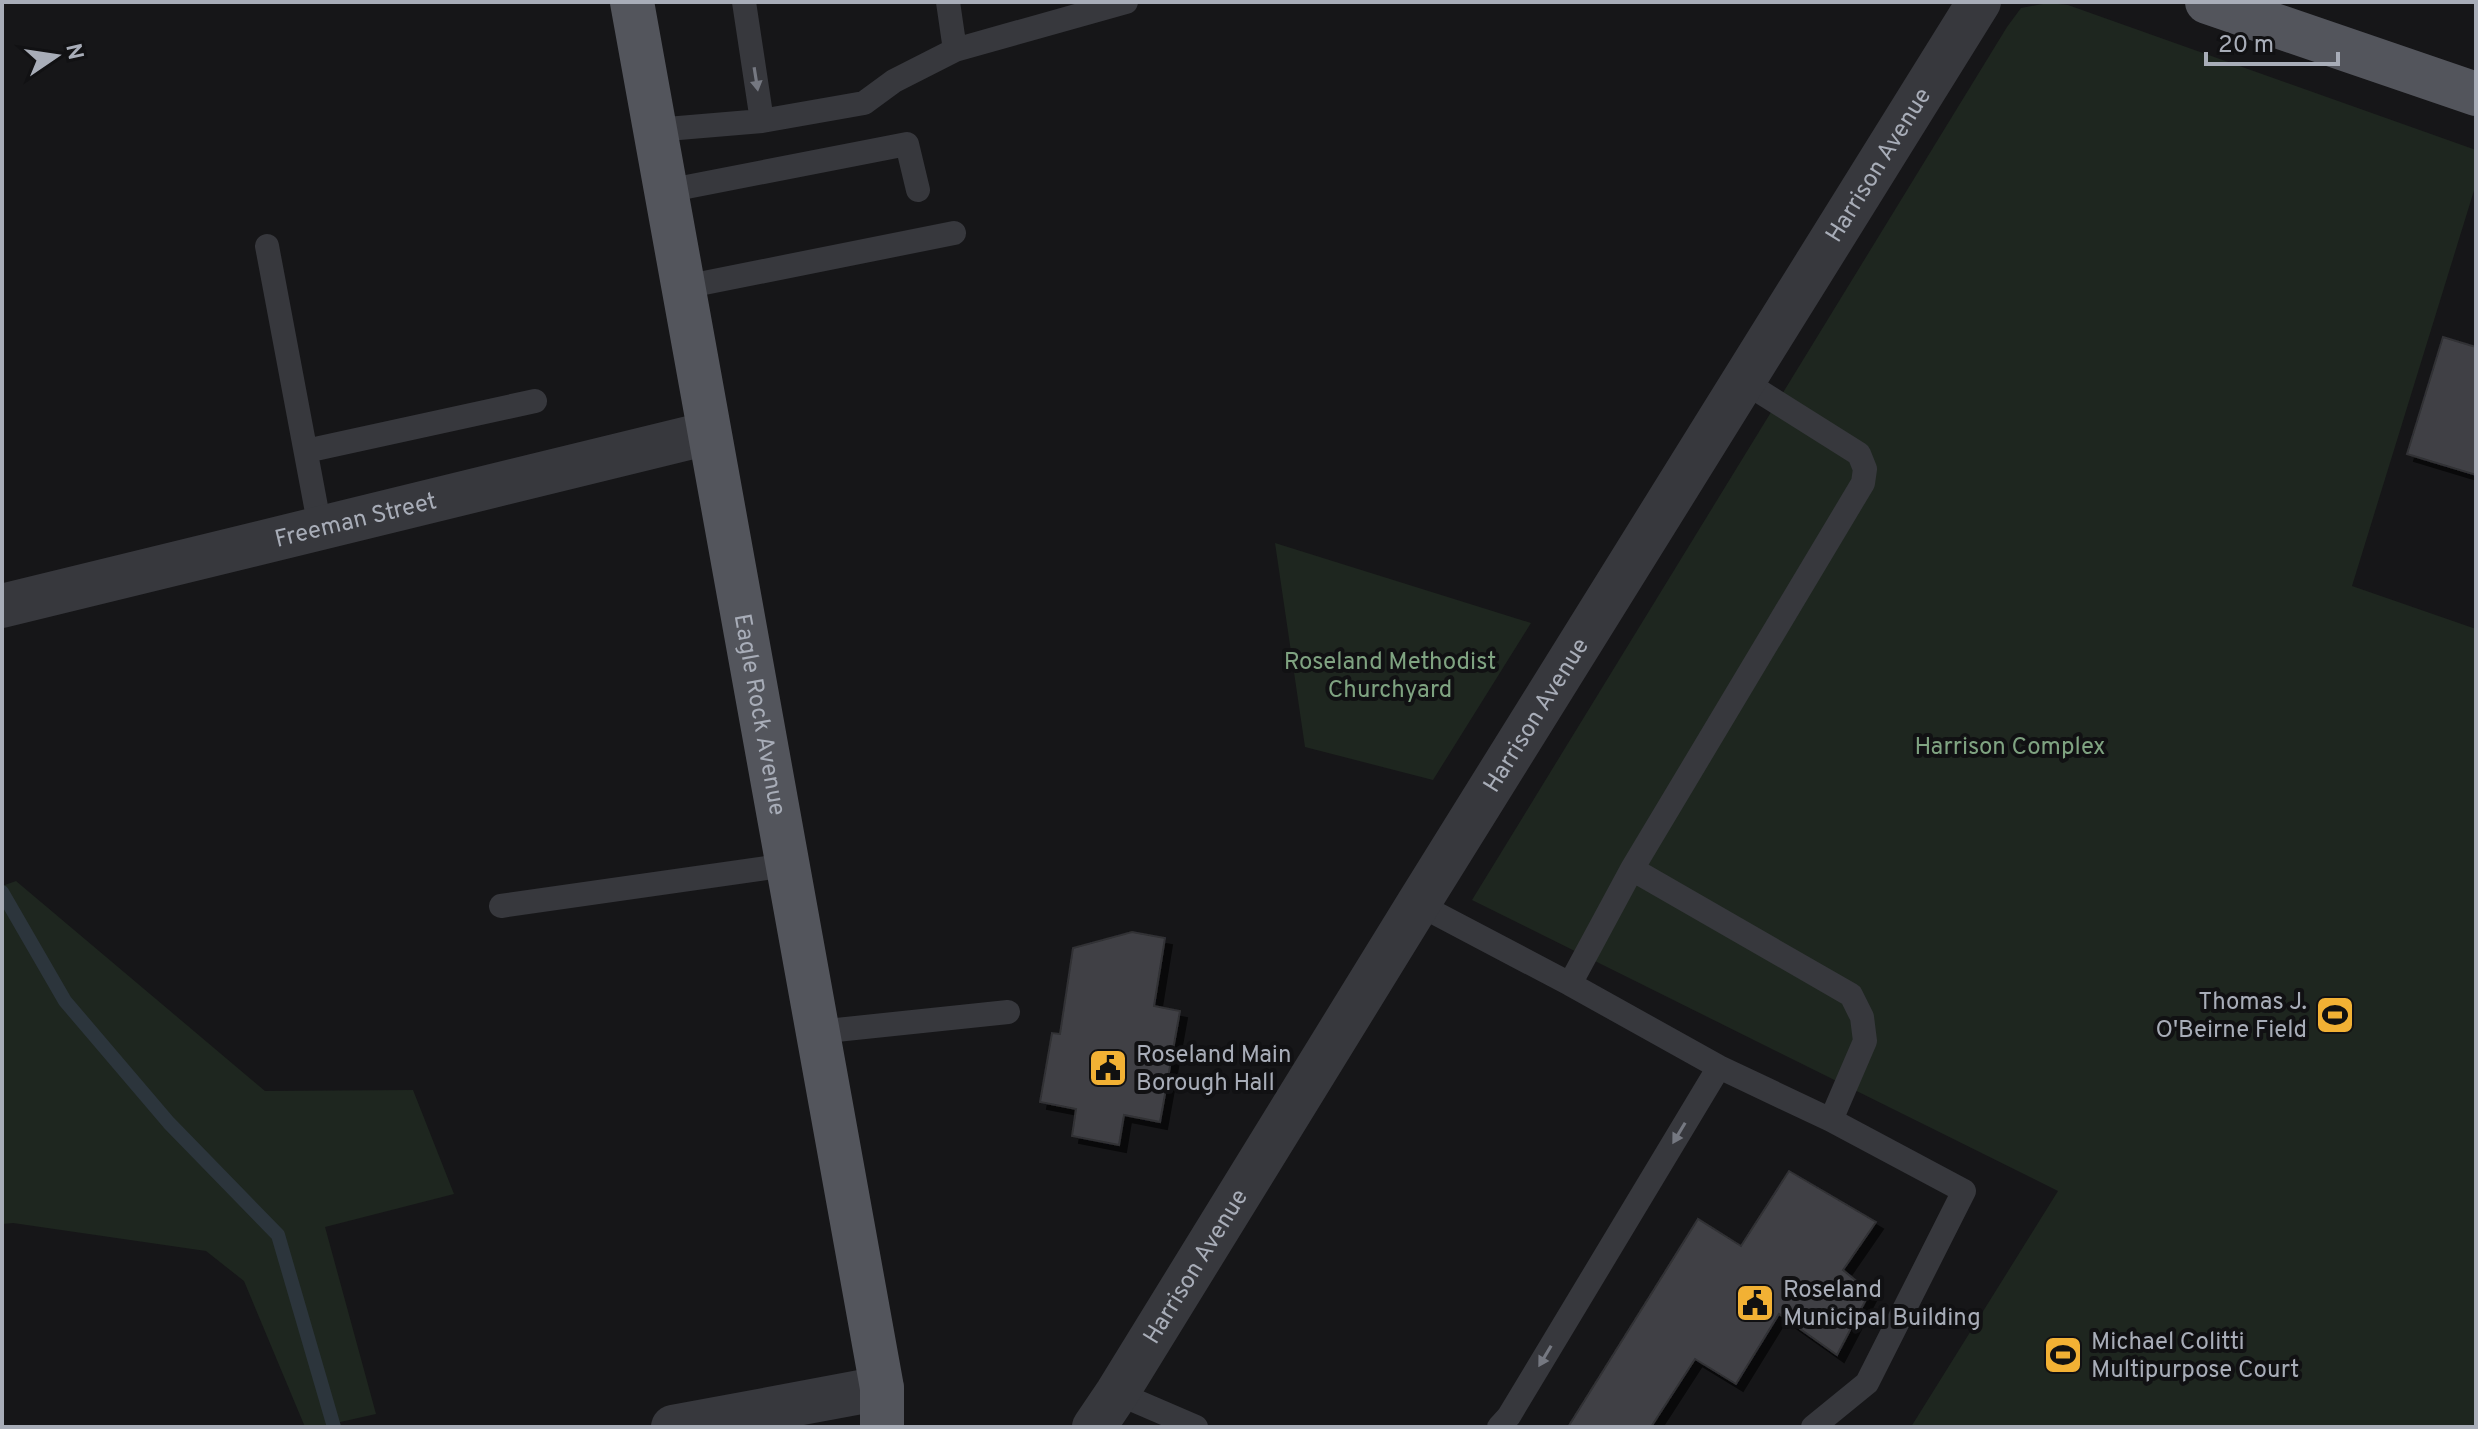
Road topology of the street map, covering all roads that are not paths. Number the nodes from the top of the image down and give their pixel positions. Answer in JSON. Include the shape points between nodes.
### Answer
{"nodes":[{"id":1,"x":632,"y":2,"type":"edge"},
{"id":2,"x":744,"y":2,"type":"edge"},
{"id":3,"x":948,"y":2,"type":"edge"},
{"id":4,"x":1126,"y":2,"type":"edge"},
{"id":5,"x":1979,"y":2,"type":"edge"},
{"id":6,"x":2207,"y":2,"type":"edge"},
{"id":7,"x":955,"y":50,"type":"junction"},
{"id":8,"x":2476,"y":94,"type":"edge"},
{"id":9,"x":762,"y":121,"type":"junction"},
{"id":10,"x":655,"y":130,"type":"junction"},
{"id":11,"x":918,"y":190,"type":"dead end"},
{"id":12,"x":666,"y":191,"type":"junction"},
{"id":13,"x":954,"y":233,"type":"dead end"},
{"id":14,"x":267,"y":246,"type":"dead end"},
{"id":15,"x":684,"y":287,"type":"junction"},
{"id":16,"x":1743,"y":381,"type":"junction"},
{"id":17,"x":535,"y":401,"type":"dead end"},
{"id":18,"x":709,"y":433,"type":"junction"},
{"id":19,"x":306,"y":451,"type":"junction"},
{"id":20,"x":320,"y":528,"type":"junction"},
{"id":21,"x":2,"y":606,"type":"edge"},
{"id":22,"x":787,"y":865,"type":"junction"},
{"id":23,"x":1632,"y":869,"type":"junction"},
{"id":24,"x":1418,"y":904,"type":"junction"},
{"id":25,"x":501,"y":906,"type":"dead end"},
{"id":26,"x":1570,"y":984,"type":"junction"},
{"id":27,"x":1008,"y":1012,"type":"dead end"},
{"id":28,"x":817,"y":1032,"type":"junction"},
{"id":29,"x":1719,"y":1067,"type":"junction"},
{"id":30,"x":1831,"y":1120,"type":"junction"},
{"id":31,"x":882,"y":1407,"type":"edge"},
{"id":32,"x":1106,"y":1410,"type":"edge"},
{"id":33,"x":673,"y":1427,"type":"edge"},
{"id":34,"x":1196,"y":1427,"type":"edge"},
{"id":35,"x":1499,"y":1427,"type":"edge"},
{"id":36,"x":1813,"y":1427,"type":"edge"}],
"edges":[{"from":1,"to":10,"type":"main road","name":"Eagle Rock Avenue"},
{"from":2,"to":9,"type":"lane","one_way":true},
{"from":3,"to":7,"type":"lane"},
{"from":4,"to":7,"type":"lane"},
{"from":5,"to":16,"type":"street","name":"Harrison Avenue"},
{"from":6,"to":8,"type":"main road"},
{"from":7,"to":9,"type":"lane","via":[[864,103]]},
{"from":9,"to":10,"type":"lane"},
{"from":10,"to":12,"type":"main road","name":"Eagle Rock Avenue"},
{"from":11,"to":12,"type":"lane","via":[[907,144]]},
{"from":12,"to":15,"type":"main road","name":"Eagle Rock Avenue"},
{"from":13,"to":15,"type":"lane"},
{"from":14,"to":19,"type":"lane"},
{"from":15,"to":18,"type":"main road","name":"Eagle Rock Avenue"},
{"from":16,"to":23,"type":"lane","via":[[1859,454],[1863,483]]},
{"from":16,"to":24,"type":"street","name":"Harrison Avenue"},
{"from":17,"to":19,"type":"lane"},
{"from":18,"to":20,"type":"street","name":"Freeman Street"},
{"from":18,"to":22,"type":"main road","name":"Eagle Rock Avenue"},
{"from":19,"to":20,"type":"lane"},
{"from":20,"to":21,"type":"street","name":"Freeman Street"},
{"from":22,"to":25,"type":"lane"},
{"from":22,"to":28,"type":"main road","name":"Eagle Rock Avenue"},
{"from":23,"to":26,"type":"lane"},
{"from":23,"to":30,"type":"lane","via":[[1851,995],[1862,1017],[1865,1041]]},
{"from":24,"to":26,"type":"lane"},
{"from":24,"to":32,"type":"street","name":"Harrison Avenue"},
{"from":26,"to":29,"type":"lane"},
{"from":27,"to":28,"type":"lane"},
{"from":28,"to":31,"type":"main road","name":"Eagle Rock Avenue"},
{"from":29,"to":30,"type":"lane"},
{"from":29,"to":35,"type":"lane","one_way":true},
{"from":30,"to":36,"type":"lane","via":[[1964,1191],[1867,1383]]},
{"from":31,"to":33,"type":"street"},
{"from":32,"to":34,"type":"lane"}]}
